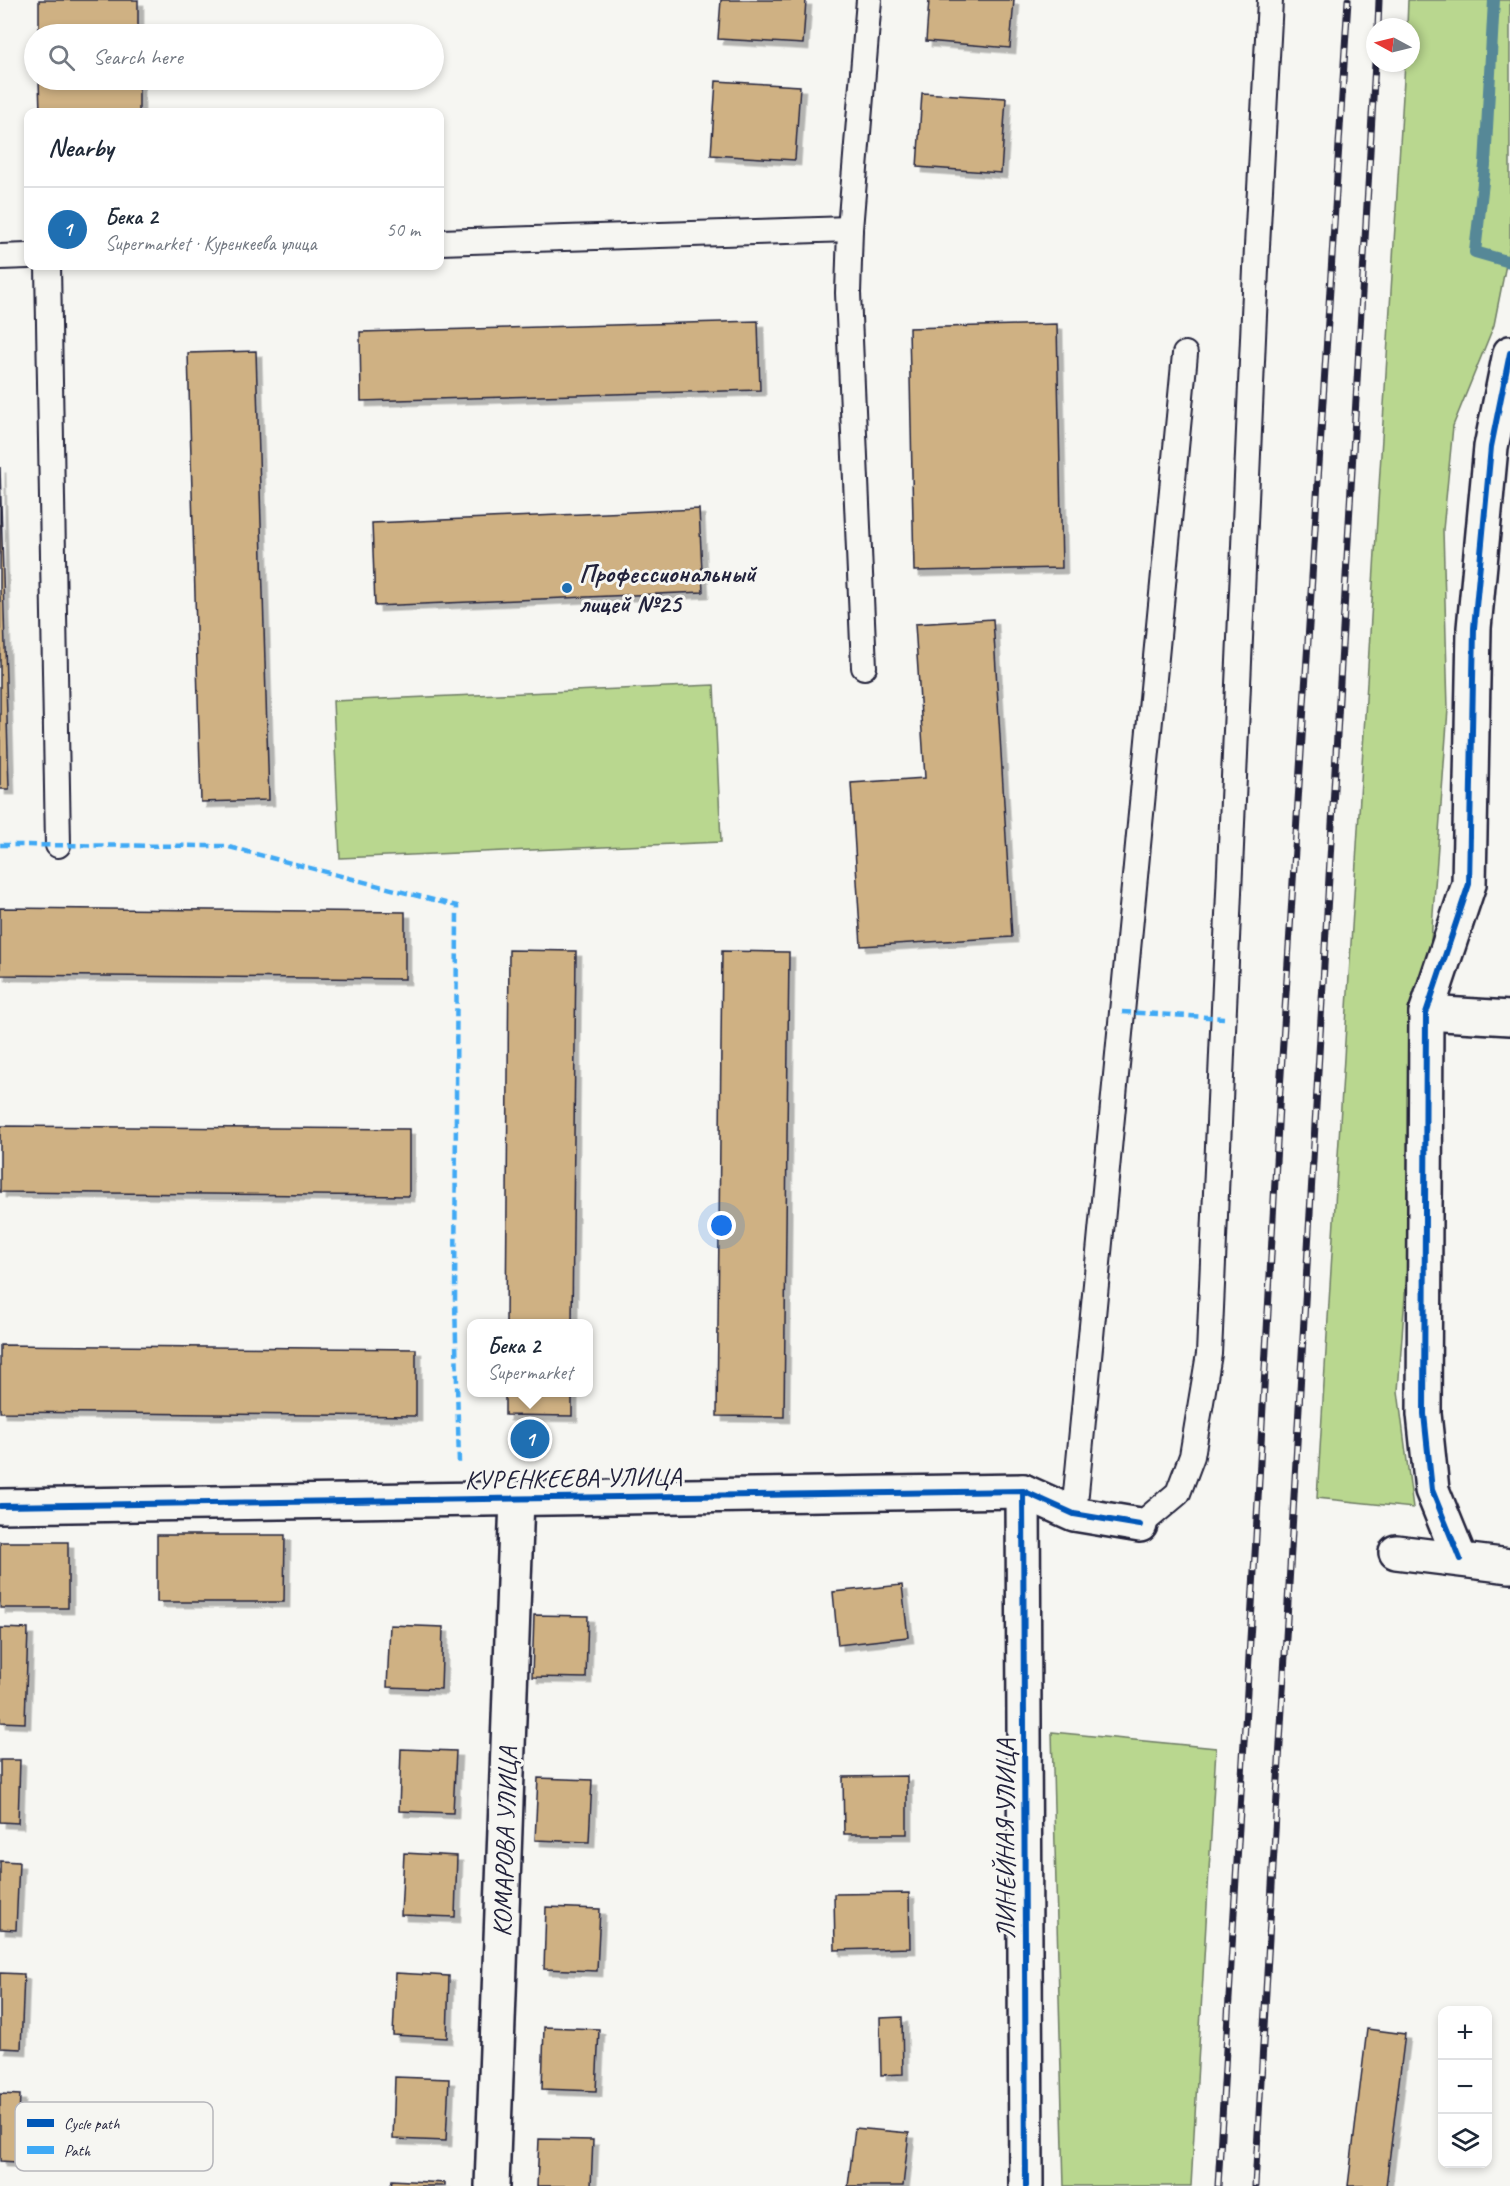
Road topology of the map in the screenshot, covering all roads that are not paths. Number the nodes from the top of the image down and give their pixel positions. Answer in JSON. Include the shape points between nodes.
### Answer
{"nodes":[{"id":1,"x":869,"y":0,"type":"edge"},
{"id":2,"x":1270,"y":0,"type":"edge"},
{"id":3,"x":850,"y":229,"type":"junction"},
{"id":4,"x":444,"y":242,"type":"edge"},
{"id":5,"x":24,"y":256,"type":"edge"},
{"id":6,"x":0,"y":257,"type":"edge"},
{"id":7,"x":48,"y":270,"type":"edge"},
{"id":8,"x":1510,"y":353,"type":"edge"},
{"id":9,"x":1185,"y":354,"type":"dead end"},
{"id":10,"x":864,"y":667,"type":"dead end"},
{"id":11,"x":58,"y":845,"type":"dead end"},
{"id":12,"x":1426,"y":1013,"type":"junction"},
{"id":13,"x":1510,"y":1017,"type":"edge"},
{"id":14,"x":1023,"y":1491,"type":"junction"},
{"id":15,"x":517,"y":1499,"type":"junction"},
{"id":16,"x":0,"y":1506,"type":"edge"},
{"id":17,"x":1074,"y":1514,"type":"junction"},
{"id":18,"x":1140,"y":1525,"type":"joint"},
{"id":19,"x":1396,"y":1552,"type":"dead end"},
{"id":20,"x":1460,"y":1558,"type":"junction"},
{"id":21,"x":1510,"y":1566,"type":"edge"},
{"id":22,"x":492,"y":2186,"type":"edge"},
{"id":23,"x":1026,"y":2186,"type":"edge"}],
"edges":[{"from":1,"to":3,"type":"lane"},
{"from":2,"to":18,"type":"lane","via":[[1209,1354],[1192,1456],[1178,1493]]},
{"from":3,"to":4,"type":"lane"},
{"from":3,"to":10,"type":"lane","via":[[848,293]]},
{"from":5,"to":6,"type":"lane"},
{"from":7,"to":11,"type":"lane"},
{"from":8,"to":12,"type":"street","via":[[1491,447],[1474,628],[1469,884]]},
{"from":9,"to":17,"type":"lane"},
{"from":12,"to":13,"type":"street"},
{"from":12,"to":20,"type":"street","via":[[1424,1414],[1432,1490]]},
{"from":14,"to":15,"type":"street","name":"КУРЕНКЕЕВА УЛИЦА"},
{"from":14,"to":17,"type":"street","name":"КУРЕНКЕЕВА УЛИЦА"},
{"from":14,"to":23,"type":"street","name":"ЛИНЕЙНАЯ УЛИЦА"},
{"from":15,"to":16,"type":"street","name":"КУРЕНКЕЕВА УЛИЦА"},
{"from":15,"to":22,"type":"street","name":"КОМАРОВА УЛИЦА"},
{"from":17,"to":18,"type":"street","name":"КУРЕНКЕЕВА УЛИЦА"},
{"from":19,"to":20,"type":"street"},
{"from":20,"to":21,"type":"street"}]}
